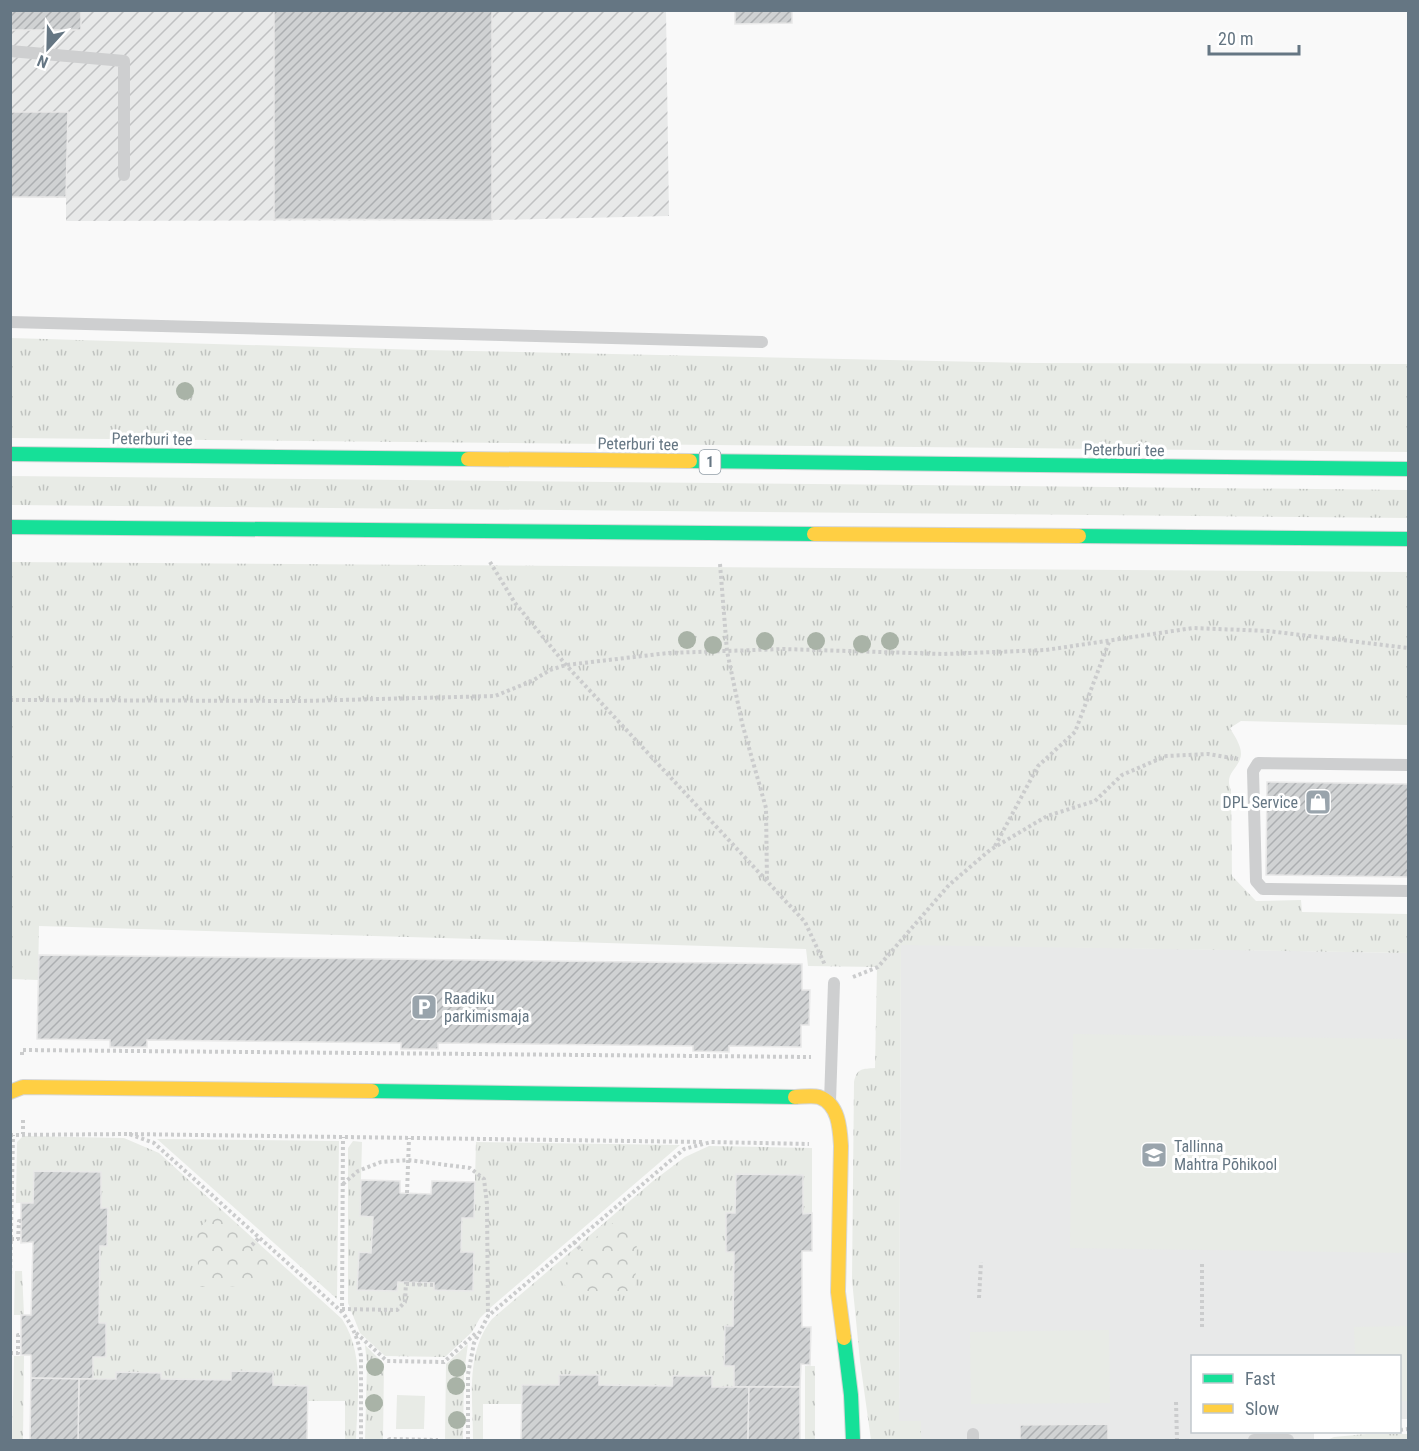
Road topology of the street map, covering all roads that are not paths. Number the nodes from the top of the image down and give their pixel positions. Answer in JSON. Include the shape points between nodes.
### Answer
{"nodes":[{"id":1,"x":10,"y":51,"type":"edge"},
{"id":2,"x":124,"y":174,"type":"dead end"},
{"id":3,"x":10,"y":322,"type":"edge"},
{"id":4,"x":762,"y":342,"type":"dead end"},
{"id":5,"x":10,"y":454,"type":"edge"},
{"id":6,"x":1408,"y":469,"type":"edge"},
{"id":7,"x":10,"y":527,"type":"edge"},
{"id":8,"x":1408,"y":539,"type":"edge"},
{"id":9,"x":1408,"y":765,"type":"edge"},
{"id":10,"x":1408,"y":891,"type":"edge"},
{"id":11,"x":834,"y":984,"type":"road end"},
{"id":12,"x":10,"y":1092,"type":"edge"},
{"id":13,"x":830,"y":1103,"type":"junction"},
{"id":14,"x":854,"y":1440,"type":"edge"},
{"id":15,"x":1254,"y":1440,"type":"edge"},
{"id":16,"x":1288,"y":1440,"type":"edge"}],
"edges":[{"from":1,"to":2,"type":"lane","via":[[124,61]]},
{"from":3,"to":4,"type":"lane"},
{"from":5,"to":6,"type":"main road","name":"Peterburi tee","number":"1"},
{"from":7,"to":8,"type":"main road"},
{"from":9,"to":10,"type":"lane","via":[[1258,763],[1253,771],[1256,881],[1263,889]]},
{"from":11,"to":13,"type":"lane"},
{"from":12,"to":13,"type":"main road","via":[[23,1087],[813,1097]]},
{"from":13,"to":14,"type":"main road","via":[[839,1122],[841,1146],[838,1292]]},
{"from":15,"to":16,"type":"lane"}]}
